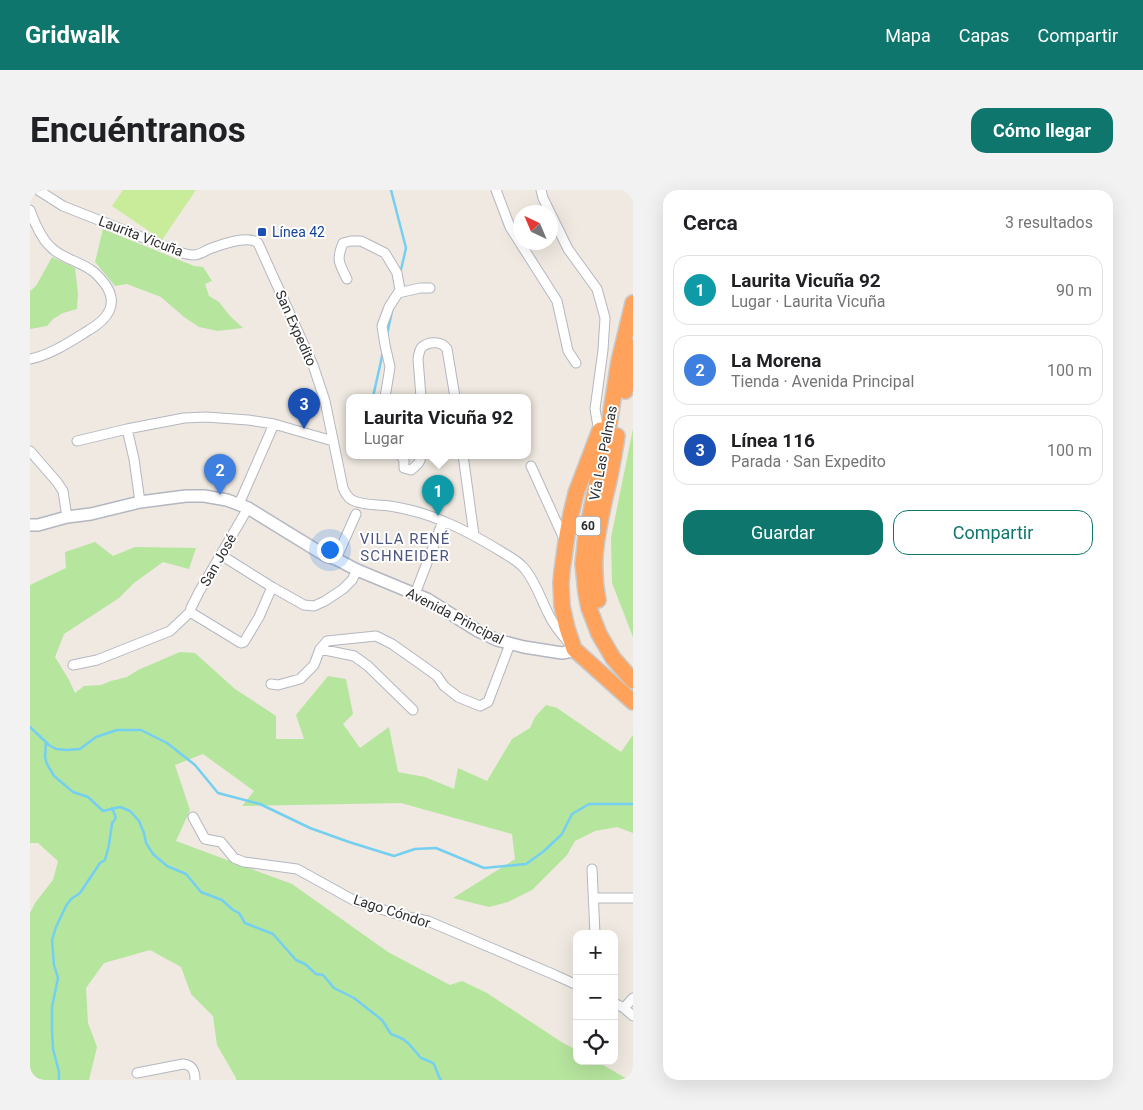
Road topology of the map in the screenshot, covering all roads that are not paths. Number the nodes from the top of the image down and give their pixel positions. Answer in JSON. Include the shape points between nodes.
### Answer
{"nodes":[{"id":1,"x":38,"y":190,"type":"edge"},
{"id":2,"x":496,"y":190,"type":"edge"},
{"id":3,"x":541,"y":190,"type":"edge"},
{"id":4,"x":30,"y":210,"type":"edge"},
{"id":5,"x":249,"y":239,"type":"joint"},
{"id":6,"x":347,"y":279,"type":"dead end"},
{"id":7,"x":430,"y":288,"type":"dead end"},
{"id":8,"x":398,"y":293,"type":"junction"},
{"id":9,"x":633,"y":302,"type":"edge"},
{"id":10,"x":633,"y":347,"type":"edge"},
{"id":11,"x":30,"y":359,"type":"edge"},
{"id":12,"x":619,"y":361,"type":"junction"},
{"id":13,"x":576,"y":363,"type":"dead end"},
{"id":14,"x":454,"y":393,"type":"edge"},
{"id":15,"x":386,"y":394,"type":"edge"},
{"id":16,"x":421,"y":394,"type":"edge"},
{"id":17,"x":274,"y":424,"type":"junction"},
{"id":18,"x":127,"y":428,"type":"junction"},
{"id":19,"x":599,"y":432,"type":"junction"},
{"id":20,"x":77,"y":441,"type":"dead end"},
{"id":21,"x":333,"y":441,"type":"junction"},
{"id":22,"x":30,"y":451,"type":"edge"},
{"id":23,"x":403,"y":459,"type":"edge"},
{"id":24,"x":421,"y":459,"type":"edge"},
{"id":25,"x":464,"y":459,"type":"edge"},
{"id":26,"x":531,"y":466,"type":"dead end"},
{"id":27,"x":140,"y":502,"type":"junction"},
{"id":28,"x":244,"y":506,"type":"junction"},
{"id":29,"x":356,"y":514,"type":"dead end"},
{"id":30,"x":67,"y":517,"type":"junction"},
{"id":31,"x":443,"y":520,"type":"junction"},
{"id":32,"x":30,"y":525,"type":"edge"},
{"id":33,"x":474,"y":535,"type":"junction"},
{"id":34,"x":566,"y":543,"type":"junction"},
{"id":35,"x":221,"y":555,"type":"junction"},
{"id":36,"x":336,"y":559,"type":"junction"},
{"id":37,"x":357,"y":570,"type":"junction"},
{"id":38,"x":272,"y":588,"type":"junction"},
{"id":39,"x":415,"y":594,"type":"junction"},
{"id":40,"x":190,"y":612,"type":"junction"},
{"id":41,"x":510,"y":644,"type":"junction"},
{"id":42,"x":320,"y":649,"type":"junction"},
{"id":43,"x":574,"y":649,"type":"junction"},
{"id":44,"x":73,"y":665,"type":"dead end"},
{"id":45,"x":633,"y":667,"type":"edge"},
{"id":46,"x":633,"y":681,"type":"edge"},
{"id":47,"x":271,"y":684,"type":"dead end"},
{"id":48,"x":633,"y":702,"type":"edge"},
{"id":49,"x":413,"y":710,"type":"dead end"},
{"id":50,"x":193,"y":817,"type":"dead end"},
{"id":51,"x":592,"y":869,"type":"dead end"},
{"id":52,"x":594,"y":898,"type":"junction"},
{"id":53,"x":633,"y":898,"type":"edge"},
{"id":54,"x":595,"y":930,"type":"edge"},
{"id":55,"x":573,"y":983,"type":"edge"},
{"id":56,"x":633,"y":998,"type":"edge"},
{"id":57,"x":618,"y":1006,"type":"edge"},
{"id":58,"x":624,"y":1008,"type":"junction"},
{"id":59,"x":633,"y":1016,"type":"edge"},
{"id":60,"x":137,"y":1074,"type":"dead end"},
{"id":61,"x":195,"y":1080,"type":"edge"}],
"edges":[{"from":1,"to":5,"type":"street","name":"Laurita Vicuña","via":[[63,206],[182,253],[199,254],[226,243]]},
{"from":2,"to":13,"type":"street","via":[[510,227],[557,301],[568,351]]},
{"from":3,"to":19,"type":"street","via":[[568,249],[597,289],[605,318],[595,410]]},
{"from":4,"to":11,"type":"street","via":[[41,234],[53,249],[100,278],[109,291],[112,306],[103,321],[94,328],[57,349]]},
{"from":5,"to":21,"type":"street","name":"San Expedito","via":[[258,243],[313,365]]},
{"from":6,"to":8,"type":"street","via":[[338,258],[343,243],[360,241],[385,253],[397,273]]},
{"from":7,"to":8,"type":"street"},
{"from":8,"to":15,"type":"street","via":[[382,326],[390,367]]},
{"from":9,"to":12,"type":"highway","name":"Vía Las Palmas","number":"60"},
{"from":10,"to":45,"type":"highway","name":"Vía Las Palmas","number":"60","via":[[594,561],[596,589],[603,616],[613,640]]},
{"from":12,"to":19,"type":"highway"},
{"from":12,"to":46,"type":"highway","name":"Vía Las Palmas","number":"60","via":[[610,425],[586,535],[584,572],[586,593],[599,634],[613,658]]},
{"from":14,"to":16,"type":"street","via":[[449,354],[440,342],[420,349]]},
{"from":17,"to":18,"type":"street","via":[[206,417]]},
{"from":17,"to":21,"type":"street"},
{"from":17,"to":28,"type":"street","name":"San José"},
{"from":18,"to":20,"type":"street"},
{"from":18,"to":27,"type":"street"},
{"from":19,"to":34,"type":"highway","via":[[576,493]]},
{"from":21,"to":31,"type":"street","name":"San Expedito","via":[[345,494],[353,500],[407,509]]},
{"from":22,"to":30,"type":"street","via":[[63,491]]},
{"from":23,"to":24,"type":"street","via":[[404,468],[410,470]]},
{"from":25,"to":33,"type":"street"},
{"from":26,"to":34,"type":"street"},
{"from":27,"to":28,"type":"street","name":"Avenida Principal","via":[[204,496]]},
{"from":27,"to":30,"type":"street","name":"Avenida Principal"},
{"from":28,"to":35,"type":"street","name":"San José"},
{"from":28,"to":36,"type":"street","name":"Avenida Principal"},
{"from":29,"to":36,"type":"street"},
{"from":30,"to":32,"type":"street","name":"Avenida Principal"},
{"from":31,"to":33,"type":"street"},
{"from":31,"to":39,"type":"street"},
{"from":33,"to":43,"type":"street","via":[[524,567],[558,630]]},
{"from":34,"to":43,"type":"highway","via":[[562,606]]},
{"from":35,"to":38,"type":"street"},
{"from":35,"to":40,"type":"street","name":"San José"},
{"from":36,"to":37,"type":"street","name":"Avenida Principal"},
{"from":37,"to":38,"type":"street","via":[[343,589],[314,606],[304,605]]},
{"from":37,"to":39,"type":"street","name":"Avenida Principal"},
{"from":38,"to":40,"type":"street","via":[[259,617],[241,643]]},
{"from":39,"to":41,"type":"street","name":"Avenida Principal","via":[[478,631]]},
{"from":40,"to":44,"type":"street","name":"San José","via":[[170,631],[97,660]]},
{"from":41,"to":42,"type":"street","via":[[488,702],[480,706],[458,697],[437,676],[376,636],[327,641]]},
{"from":41,"to":43,"type":"street","name":"Avenida Principal","via":[[562,653]]},
{"from":42,"to":47,"type":"street","via":[[314,665],[300,679]]},
{"from":42,"to":49,"type":"street","via":[[354,656]]},
{"from":43,"to":48,"type":"highway"},
{"from":50,"to":55,"type":"street","name":"Lago Cóndor","via":[[206,839],[221,842],[234,858],[296,869],[355,900],[428,921]]},
{"from":51,"to":52,"type":"street"},
{"from":52,"to":53,"type":"street"},
{"from":52,"to":54,"type":"street"},
{"from":56,"to":58,"type":"street"},
{"from":57,"to":58,"type":"street"},
{"from":58,"to":59,"type":"street"},
{"from":60,"to":61,"type":"street","via":[[183,1064],[191,1066]]}]}
